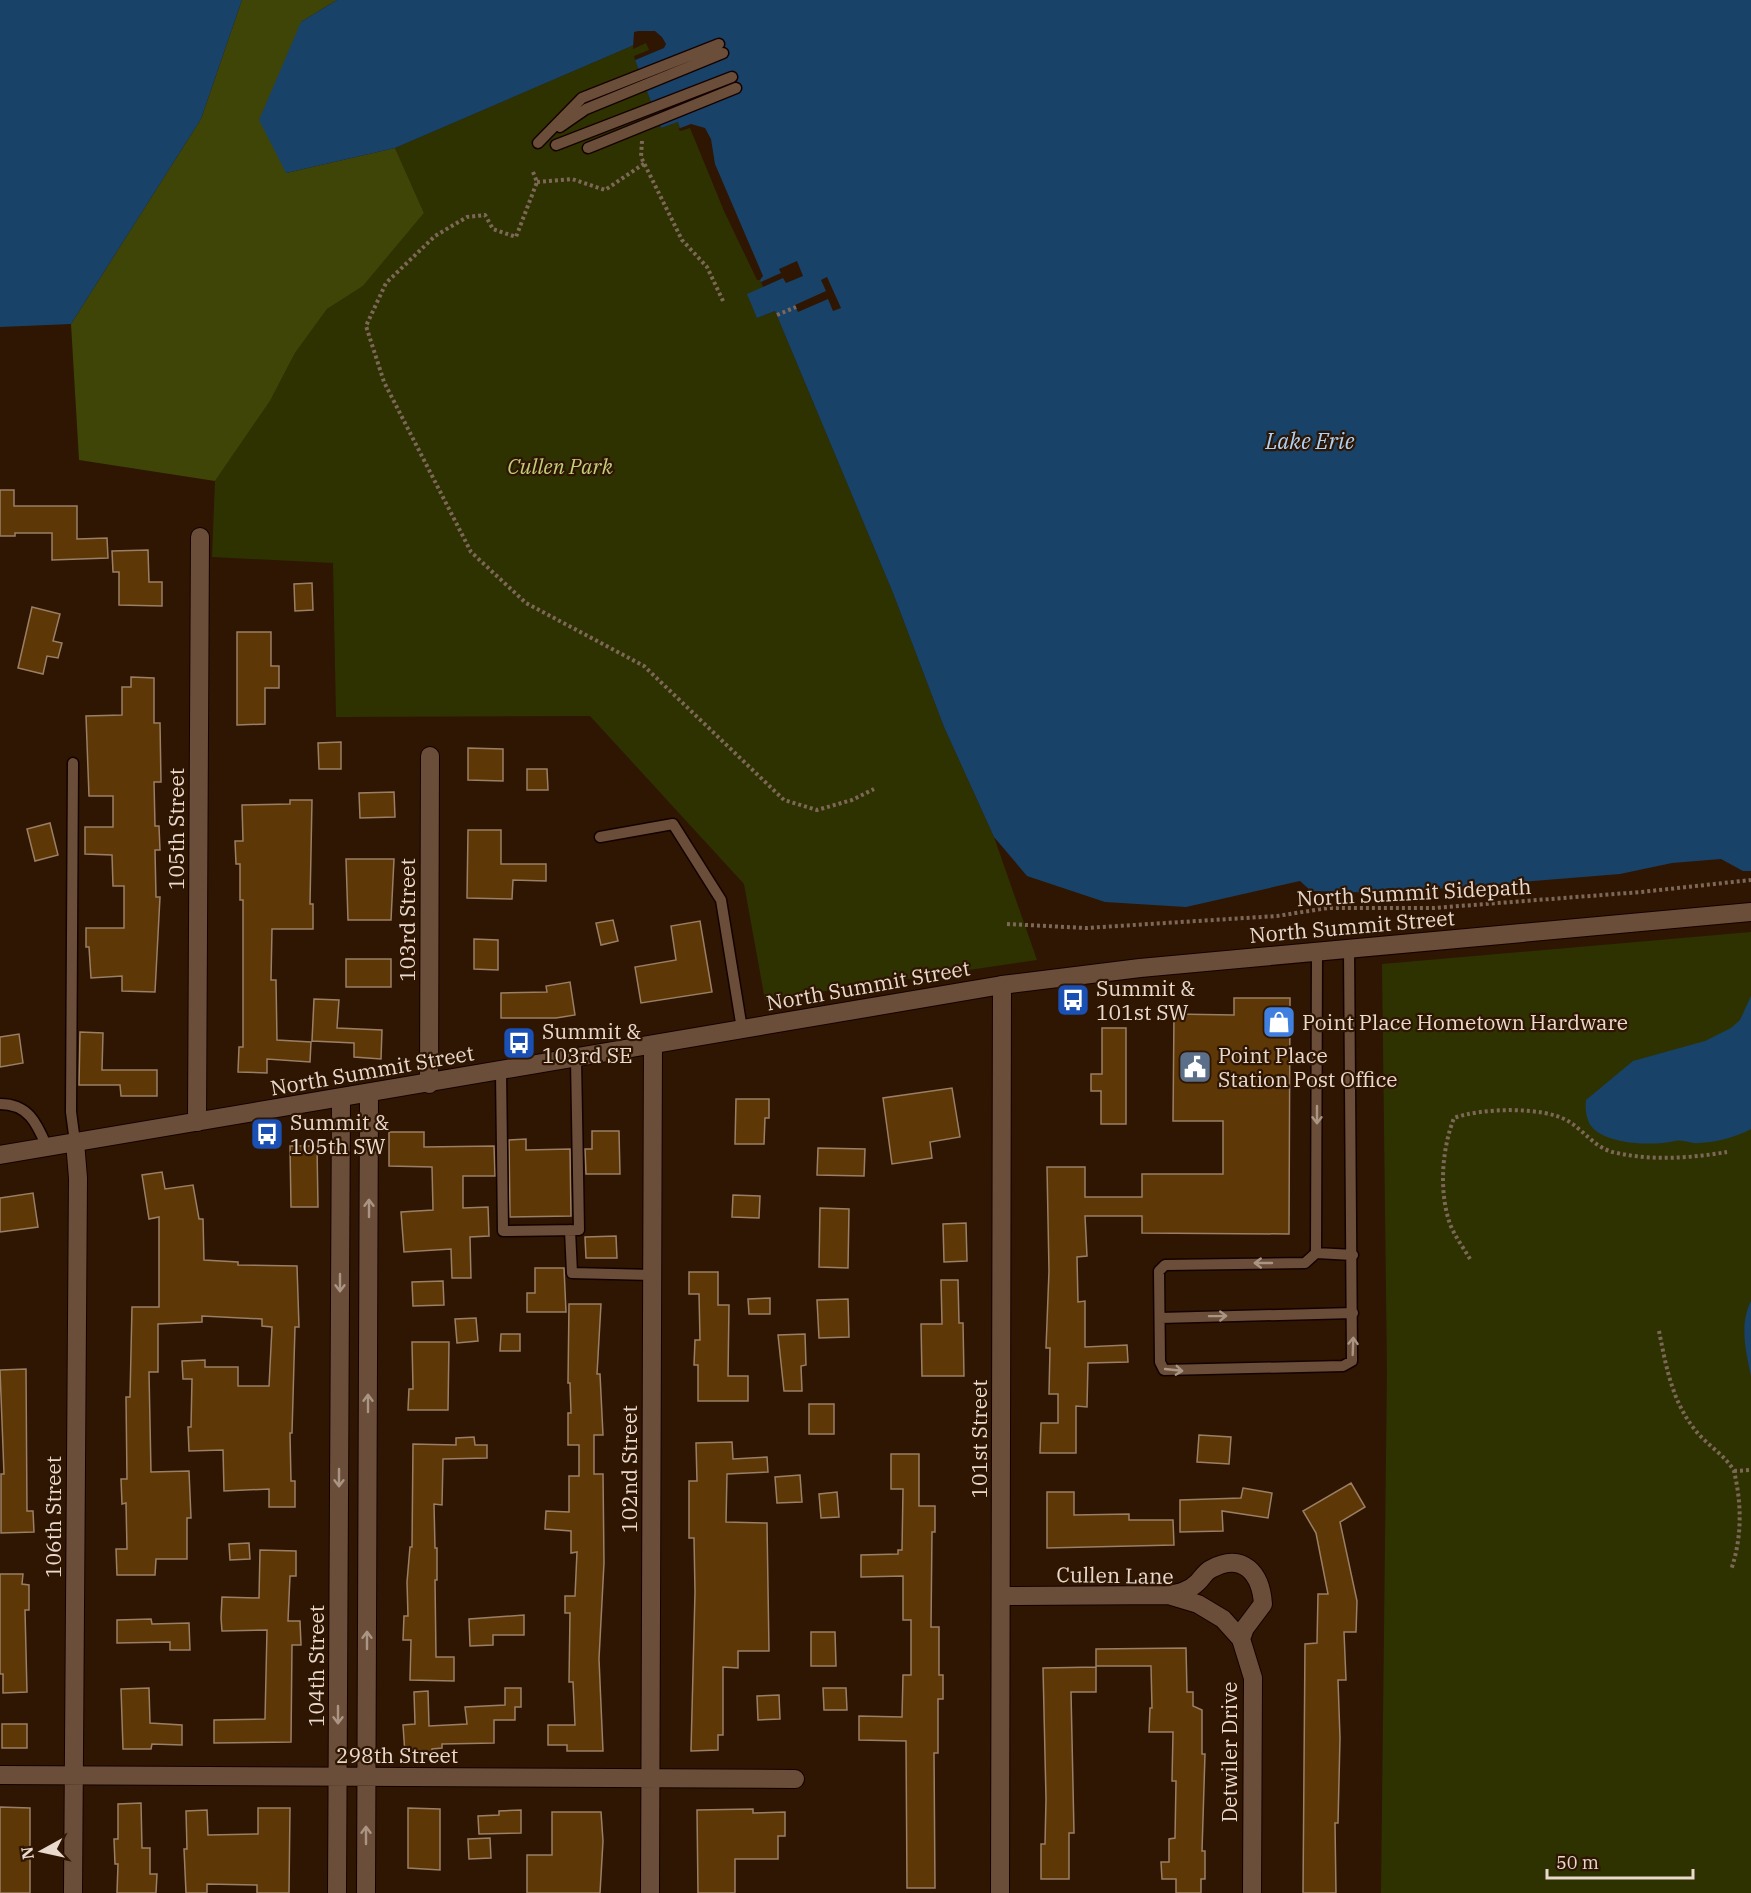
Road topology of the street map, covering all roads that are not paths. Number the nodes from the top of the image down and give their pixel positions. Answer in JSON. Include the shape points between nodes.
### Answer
{"nodes":[{"id":1,"x":721,"y":49,"type":"joint"},
{"id":2,"x":556,"y":145,"type":"dead end"},
{"id":3,"x":588,"y":148,"type":"dead end"},
{"id":4,"x":200,"y":537,"type":"dead end"},
{"id":5,"x":430,"y":756,"type":"dead end"},
{"id":6,"x":73,"y":764,"type":"dead end"},
{"id":7,"x":600,"y":837,"type":"dead end"},
{"id":8,"x":1751,"y":912,"type":"edge"},
{"id":9,"x":1349,"y":948,"type":"junction"},
{"id":10,"x":1317,"y":951,"type":"junction"},
{"id":11,"x":1002,"y":985,"type":"junction"},
{"id":12,"x":742,"y":1029,"type":"junction"},
{"id":13,"x":653,"y":1045,"type":"junction"},
{"id":14,"x":576,"y":1059,"type":"junction"},
{"id":15,"x":501,"y":1071,"type":"junction"},
{"id":16,"x":429,"y":1084,"type":"junction"},
{"id":17,"x":369,"y":1094,"type":"junction"},
{"id":18,"x":341,"y":1099,"type":"junction"},
{"id":19,"x":0,"y":1104,"type":"edge"},
{"id":20,"x":197,"y":1122,"type":"junction"},
{"id":21,"x":75,"y":1142,"type":"junction"},
{"id":22,"x":47,"y":1147,"type":"junction"},
{"id":23,"x":0,"y":1155,"type":"edge"},
{"id":24,"x":570,"y":1230,"type":"junction"},
{"id":25,"x":1316,"y":1253,"type":"junction"},
{"id":26,"x":1353,"y":1255,"type":"junction"},
{"id":27,"x":652,"y":1275,"type":"junction"},
{"id":28,"x":1353,"y":1313,"type":"junction"},
{"id":29,"x":1160,"y":1318,"type":"junction"},
{"id":30,"x":340,"y":1439,"type":"junction"},
{"id":31,"x":368,"y":1439,"type":"junction"},
{"id":32,"x":1168,"y":1595,"type":"junction"},
{"id":33,"x":1000,"y":1596,"type":"junction"},
{"id":34,"x":1223,"y":1619,"type":"joint"},
{"id":35,"x":1241,"y":1639,"type":"junction"},
{"id":36,"x":0,"y":1775,"type":"edge"},
{"id":37,"x":74,"y":1775,"type":"junction"},
{"id":38,"x":338,"y":1777,"type":"junction"},
{"id":39,"x":366,"y":1777,"type":"junction"},
{"id":40,"x":651,"y":1778,"type":"junction"},
{"id":41,"x":795,"y":1779,"type":"dead end"},
{"id":42,"x":73,"y":1893,"type":"edge"},
{"id":43,"x":337,"y":1893,"type":"edge"},
{"id":44,"x":366,"y":1893,"type":"edge"},
{"id":45,"x":650,"y":1893,"type":"edge"},
{"id":46,"x":1000,"y":1893,"type":"edge"},
{"id":47,"x":1252,"y":1893,"type":"edge"}],
"edges":[{"from":1,"to":1,"type":"lane","via":[[582,98],[538,143],[586,109]]},
{"from":2,"to":3,"type":"lane","via":[[734,83]]},
{"from":4,"to":20,"type":"street","name":"105th Street"},
{"from":5,"to":16,"type":"street","name":"103rd Street"},
{"from":6,"to":21,"type":"lane","via":[[71,1112]]},
{"from":7,"to":12,"type":"lane","via":[[673,824],[721,900]]},
{"from":8,"to":9,"type":"street","name":"North Summit Street"},
{"from":9,"to":10,"type":"street","name":"North Summit Street"},
{"from":9,"to":26,"type":"lane"},
{"from":10,"to":11,"type":"street","name":"North Summit Street"},
{"from":10,"to":25,"type":"lane","one_way":true},
{"from":11,"to":12,"type":"street","name":"North Summit Street"},
{"from":11,"to":33,"type":"street","name":"101st Street"},
{"from":12,"to":13,"type":"street","name":"North Summit Street"},
{"from":13,"to":14,"type":"street","name":"North Summit Street"},
{"from":13,"to":27,"type":"street","name":"102nd Street"},
{"from":14,"to":15,"type":"street","name":"North Summit Street"},
{"from":14,"to":24,"type":"lane","via":[[579,1230]]},
{"from":15,"to":16,"type":"street","name":"North Summit Street"},
{"from":15,"to":24,"type":"lane","via":[[503,1231]]},
{"from":16,"to":17,"type":"street","name":"North Summit Street"},
{"from":17,"to":18,"type":"street","name":"North Summit Street"},
{"from":31,"to":17,"type":"street","one_way":true},
{"from":18,"to":20,"type":"street","name":"North Summit Street"},
{"from":18,"to":30,"type":"street","name":"104th Street","one_way":true},
{"from":19,"to":22,"type":"lane","via":[[9,1104],[34,1117]]},
{"from":20,"to":21,"type":"street","name":"North Summit Street"},
{"from":21,"to":22,"type":"street","name":"North Summit Street"},
{"from":21,"to":37,"type":"street","name":"106th Street","via":[[78,1178]]},
{"from":22,"to":23,"type":"street","name":"North Summit Street"},
{"from":24,"to":27,"type":"lane","via":[[572,1273]]},
{"from":25,"to":26,"type":"lane"},
{"from":25,"to":29,"type":"lane","one_way":true,"via":[[1305,1263],[1165,1265],[1159,1271]]},
{"from":26,"to":28,"type":"lane"},
{"from":27,"to":40,"type":"street","name":"102nd Street"},
{"from":29,"to":28,"type":"lane","one_way":true},
{"from":29,"to":28,"type":"lane","one_way":true,"via":[[1160,1362],[1164,1370],[1172,1371],[1348,1364],[1353,1351]]},
{"from":30,"to":31,"type":"street"},
{"from":30,"to":38,"type":"street","name":"104th Street","one_way":true},
{"from":39,"to":31,"type":"street","one_way":true},
{"from":32,"to":33,"type":"street","name":"Cullen Lane"},
{"from":32,"to":34,"type":"street","name":"Cullen Lane","via":[[1198,1604]]},
{"from":32,"to":35,"type":"street","via":[[1186,1591],[1208,1570],[1220,1565],[1245,1567],[1255,1573],[1262,1586],[1263,1604]]},
{"from":33,"to":46,"type":"street","name":"101st Street"},
{"from":34,"to":35,"type":"street","name":"Detwiler Drive"},
{"from":35,"to":47,"type":"street","name":"Detwiler Drive","via":[[1253,1678]]},
{"from":36,"to":37,"type":"street","name":"298th Street"},
{"from":37,"to":38,"type":"street","name":"298th Street"},
{"from":37,"to":42,"type":"street","name":"106th Street"},
{"from":38,"to":39,"type":"street","name":"298th Street"},
{"from":38,"to":43,"type":"street","name":"104th Street"},
{"from":39,"to":40,"type":"street","name":"298th Street"},
{"from":44,"to":39,"type":"street","one_way":true},
{"from":40,"to":41,"type":"street","name":"298th Street"},
{"from":40,"to":45,"type":"street","name":"102nd Street"}]}
